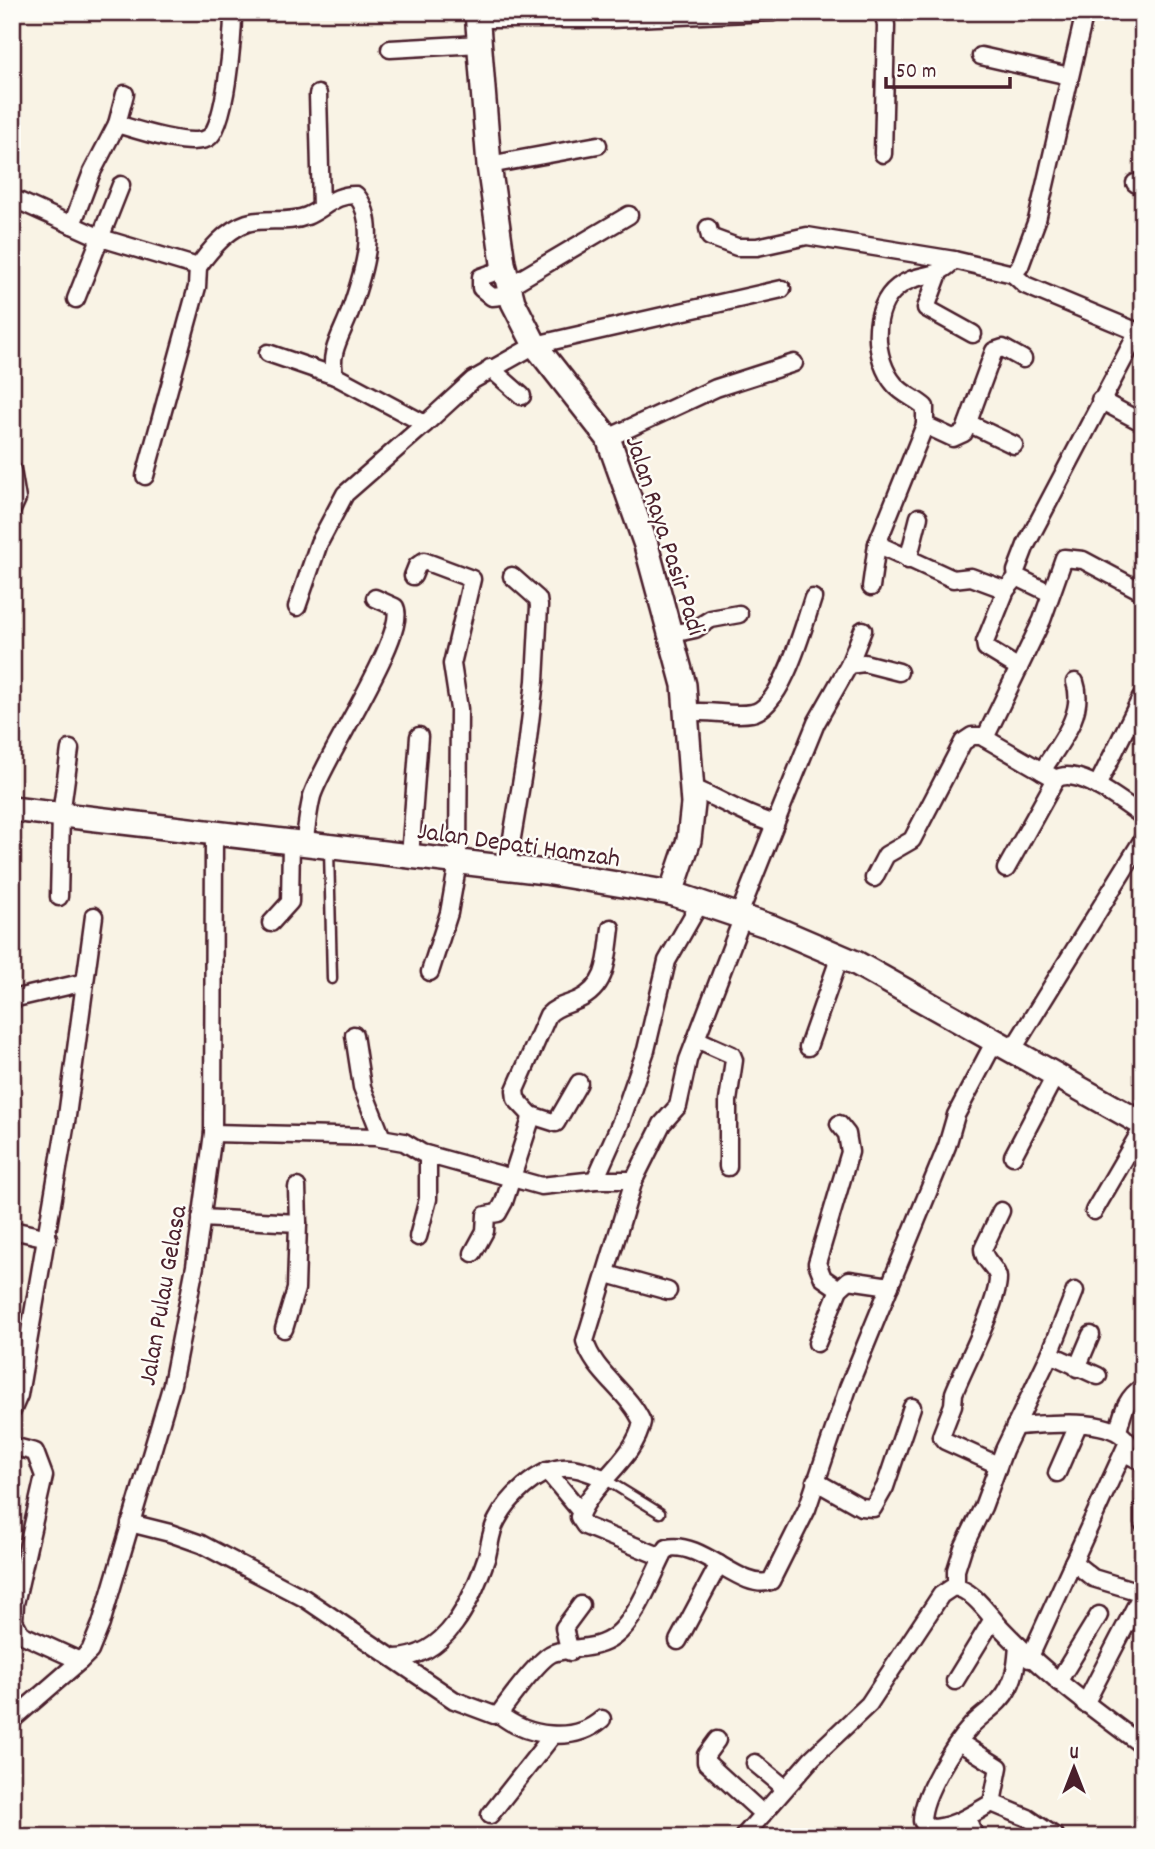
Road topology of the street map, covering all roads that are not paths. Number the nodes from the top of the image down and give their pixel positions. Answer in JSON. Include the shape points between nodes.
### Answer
{"nodes":[{"id":1,"x":233,"y":12,"type":"edge"},
{"id":2,"x":774,"y":12,"type":"edge"},
{"id":3,"x":883,"y":12,"type":"edge"},
{"id":4,"x":1085,"y":12,"type":"edge"},
{"id":5,"x":478,"y":15,"type":"edge"},
{"id":6,"x":480,"y":44,"type":"junction"},
{"id":7,"x":390,"y":49,"type":"dead end"},
{"id":8,"x":981,"y":56,"type":"dead end"},
{"id":9,"x":1069,"y":76,"type":"junction"},
{"id":10,"x":125,"y":94,"type":"dead end"},
{"id":11,"x":318,"y":94,"type":"dead end"},
{"id":12,"x":117,"y":124,"type":"junction"},
{"id":13,"x":598,"y":145,"type":"dead end"},
{"id":14,"x":883,"y":154,"type":"dead end"},
{"id":15,"x":489,"y":165,"type":"junction"},
{"id":16,"x":121,"y":185,"type":"dead end"},
{"id":17,"x":12,"y":198,"type":"edge"},
{"id":18,"x":321,"y":207,"type":"junction"},
{"id":19,"x":629,"y":215,"type":"dead end"},
{"id":20,"x":72,"y":225,"type":"junction"},
{"id":21,"x":708,"y":228,"type":"dead end"},
{"id":22,"x":101,"y":238,"type":"junction"},
{"id":23,"x":954,"y":260,"type":"junction"},
{"id":24,"x":198,"y":267,"type":"junction"},
{"id":25,"x":939,"y":273,"type":"junction"},
{"id":26,"x":1013,"y":274,"type":"junction"},
{"id":27,"x":508,"y":284,"type":"junction"},
{"id":28,"x":782,"y":289,"type":"dead end"},
{"id":29,"x":76,"y":299,"type":"dead end"},
{"id":30,"x":1140,"y":331,"type":"edge"},
{"id":31,"x":972,"y":334,"type":"dead end"},
{"id":32,"x":534,"y":345,"type":"junction"},
{"id":33,"x":268,"y":353,"type":"dead end"},
{"id":34,"x":1023,"y":359,"type":"dead end"},
{"id":35,"x":794,"y":363,"type":"dead end"},
{"id":36,"x":490,"y":369,"type":"junction"},
{"id":37,"x":335,"y":376,"type":"junction"},
{"id":38,"x":522,"y":396,"type":"dead end"},
{"id":39,"x":1100,"y":400,"type":"junction"},
{"id":40,"x":968,"y":423,"type":"junction"},
{"id":41,"x":1143,"y":423,"type":"edge"},
{"id":42,"x":425,"y":424,"type":"junction"},
{"id":43,"x":925,"y":425,"type":"junction"},
{"id":44,"x":608,"y":438,"type":"junction"},
{"id":45,"x":1014,"y":445,"type":"dead end"},
{"id":46,"x":12,"y":470,"type":"edge"},
{"id":47,"x":145,"y":476,"type":"dead end"},
{"id":48,"x":12,"y":510,"type":"edge"},
{"id":49,"x":919,"y":517,"type":"dead end"},
{"id":50,"x":877,"y":544,"type":"junction"},
{"id":51,"x":908,"y":560,"type":"junction"},
{"id":52,"x":413,"y":576,"type":"dead end"},
{"id":53,"x":512,"y":576,"type":"dead end"},
{"id":54,"x":1017,"y":577,"type":"junction"},
{"id":55,"x":871,"y":587,"type":"dead end"},
{"id":56,"x":1006,"y":590,"type":"junction"},
{"id":57,"x":1143,"y":592,"type":"edge"},
{"id":58,"x":1050,"y":593,"type":"junction"},
{"id":59,"x":375,"y":598,"type":"dead end"},
{"id":60,"x":813,"y":598,"type":"dead end"},
{"id":61,"x":297,"y":607,"type":"dead end"},
{"id":62,"x":740,"y":614,"type":"dead end"},
{"id":63,"x":863,"y":630,"type":"dead end"},
{"id":64,"x":673,"y":634,"type":"junction"},
{"id":65,"x":849,"y":664,"type":"junction"},
{"id":66,"x":1019,"y":668,"type":"junction"},
{"id":67,"x":899,"y":672,"type":"dead end"},
{"id":68,"x":1075,"y":682,"type":"dead end"},
{"id":69,"x":1141,"y":698,"type":"dead end"},
{"id":70,"x":687,"y":713,"type":"junction"},
{"id":71,"x":419,"y":736,"type":"dead end"},
{"id":72,"x":985,"y":738,"type":"junction"},
{"id":73,"x":70,"y":749,"type":"dead end"},
{"id":74,"x":1049,"y":775,"type":"junction"},
{"id":75,"x":1097,"y":786,"type":"junction"},
{"id":76,"x":693,"y":788,"type":"junction"},
{"id":77,"x":12,"y":809,"type":"edge"},
{"id":78,"x":61,"y":815,"type":"junction"},
{"id":79,"x":1143,"y":816,"type":"edge"},
{"id":80,"x":775,"y":824,"type":"junction"},
{"id":81,"x":214,"y":833,"type":"junction"},
{"id":82,"x":1143,"y":839,"type":"edge"},
{"id":83,"x":298,"y":843,"type":"junction"},
{"id":84,"x":329,"y":846,"type":"junction"},
{"id":85,"x":410,"y":857,"type":"junction"},
{"id":86,"x":458,"y":862,"type":"junction"},
{"id":87,"x":507,"y":867,"type":"junction"},
{"id":88,"x":1006,"y":869,"type":"dead end"},
{"id":89,"x":874,"y":878,"type":"dead end"},
{"id":90,"x":671,"y":893,"type":"junction"},
{"id":91,"x":59,"y":897,"type":"dead end"},
{"id":92,"x":700,"y":903,"type":"junction"},
{"id":93,"x":94,"y":916,"type":"dead end"},
{"id":94,"x":740,"y":918,"type":"junction"},
{"id":95,"x":271,"y":923,"type":"dead end"},
{"id":96,"x":611,"y":928,"type":"dead end"},
{"id":97,"x":840,"y":956,"type":"junction"},
{"id":98,"x":430,"y":972,"type":"dead end"},
{"id":99,"x":332,"y":979,"type":"dead end"},
{"id":100,"x":85,"y":982,"type":"junction"},
{"id":101,"x":12,"y":999,"type":"edge"},
{"id":102,"x":354,"y":1035,"type":"dead end"},
{"id":103,"x":696,"y":1039,"type":"junction"},
{"id":104,"x":999,"y":1041,"type":"junction"},
{"id":105,"x":808,"y":1047,"type":"dead end"},
{"id":106,"x":1056,"y":1074,"type":"junction"},
{"id":107,"x":579,"y":1083,"type":"dead end"},
{"id":108,"x":531,"y":1115,"type":"junction"},
{"id":109,"x":839,"y":1124,"type":"dead end"},
{"id":110,"x":1143,"y":1126,"type":"edge"},
{"id":111,"x":213,"y":1133,"type":"junction"},
{"id":112,"x":382,"y":1138,"type":"junction"},
{"id":113,"x":428,"y":1155,"type":"junction"},
{"id":114,"x":1013,"y":1156,"type":"dead end"},
{"id":115,"x":728,"y":1167,"type":"dead end"},
{"id":116,"x":509,"y":1178,"type":"junction"},
{"id":117,"x":595,"y":1180,"type":"junction"},
{"id":118,"x":634,"y":1180,"type":"junction"},
{"id":119,"x":297,"y":1187,"type":"dead end"},
{"id":120,"x":1001,"y":1211,"type":"dead end"},
{"id":121,"x":1094,"y":1211,"type":"dead end"},
{"id":122,"x":201,"y":1218,"type":"junction"},
{"id":123,"x":298,"y":1223,"type":"junction"},
{"id":124,"x":12,"y":1230,"type":"edge"},
{"id":125,"x":418,"y":1237,"type":"dead end"},
{"id":126,"x":48,"y":1238,"type":"junction"},
{"id":127,"x":473,"y":1253,"type":"dead end"},
{"id":128,"x":607,"y":1273,"type":"junction"},
{"id":129,"x":890,"y":1286,"type":"junction"},
{"id":130,"x":839,"y":1289,"type":"junction"},
{"id":131,"x":668,"y":1291,"type":"dead end"},
{"id":132,"x":1075,"y":1292,"type":"dead end"},
{"id":133,"x":284,"y":1329,"type":"dead end"},
{"id":134,"x":1091,"y":1335,"type":"dead end"},
{"id":135,"x":817,"y":1343,"type":"dead end"},
{"id":136,"x":1050,"y":1354,"type":"junction"},
{"id":137,"x":1077,"y":1368,"type":"junction"},
{"id":138,"x":17,"y":1374,"type":"edge"},
{"id":139,"x":1098,"y":1376,"type":"dead end"},
{"id":140,"x":1143,"y":1387,"type":"edge"},
{"id":141,"x":912,"y":1407,"type":"dead end"},
{"id":142,"x":12,"y":1412,"type":"edge"},
{"id":143,"x":1078,"y":1425,"type":"junction"},
{"id":144,"x":1014,"y":1426,"type":"junction"},
{"id":145,"x":1118,"y":1430,"type":"junction"},
{"id":146,"x":12,"y":1447,"type":"edge"},
{"id":147,"x":1124,"y":1453,"type":"junction"},
{"id":148,"x":1143,"y":1462,"type":"edge"},
{"id":149,"x":998,"y":1465,"type":"junction"},
{"id":150,"x":547,"y":1471,"type":"junction"},
{"id":151,"x":1057,"y":1473,"type":"dead end"},
{"id":152,"x":603,"y":1478,"type":"junction"},
{"id":153,"x":815,"y":1480,"type":"junction"},
{"id":154,"x":1143,"y":1507,"type":"edge"},
{"id":155,"x":581,"y":1512,"type":"junction"},
{"id":156,"x":660,"y":1513,"type":"dead end"},
{"id":157,"x":130,"y":1523,"type":"junction"},
{"id":158,"x":1143,"y":1523,"type":"edge"},
{"id":159,"x":662,"y":1557,"type":"junction"},
{"id":160,"x":1073,"y":1562,"type":"junction"},
{"id":161,"x":719,"y":1564,"type":"junction"},
{"id":162,"x":956,"y":1587,"type":"junction"},
{"id":163,"x":1143,"y":1593,"type":"edge"},
{"id":164,"x":581,"y":1605,"type":"dead end"},
{"id":165,"x":1099,"y":1615,"type":"dead end"},
{"id":166,"x":993,"y":1619,"type":"junction"},
{"id":167,"x":678,"y":1642,"type":"dead end"},
{"id":168,"x":1018,"y":1645,"type":"junction"},
{"id":169,"x":570,"y":1652,"type":"junction"},
{"id":170,"x":393,"y":1658,"type":"junction"},
{"id":171,"x":1029,"y":1659,"type":"junction"},
{"id":172,"x":80,"y":1661,"type":"junction"},
{"id":173,"x":955,"y":1681,"type":"dead end"},
{"id":174,"x":1058,"y":1682,"type":"junction"},
{"id":175,"x":1086,"y":1704,"type":"junction"},
{"id":176,"x":499,"y":1714,"type":"junction"},
{"id":177,"x":602,"y":1719,"type":"dead end"},
{"id":178,"x":12,"y":1720,"type":"edge"},
{"id":179,"x":553,"y":1735,"type":"junction"},
{"id":180,"x":717,"y":1740,"type":"dead end"},
{"id":181,"x":960,"y":1742,"type":"junction"},
{"id":182,"x":1141,"y":1743,"type":"edge"},
{"id":183,"x":755,"y":1762,"type":"dead end"},
{"id":184,"x":785,"y":1788,"type":"junction"},
{"id":185,"x":992,"y":1803,"type":"junction"},
{"id":186,"x":763,"y":1814,"type":"junction"},
{"id":187,"x":490,"y":1815,"type":"dead end"},
{"id":188,"x":967,"y":1818,"type":"junction"},
{"id":189,"x":743,"y":1837,"type":"edge"},
{"id":190,"x":975,"y":1837,"type":"edge"},
{"id":191,"x":1056,"y":1837,"type":"edge"}],
"edges":[{"from":1,"to":12,"type":"street","via":[[221,112],[210,137],[187,140]]},
{"from":2,"to":5,"type":"street","via":[[611,19]]},
{"from":3,"to":14,"type":"street"},
{"from":4,"to":9,"type":"street"},
{"from":5,"to":6,"type":"main road","name":"Jalan Raya Pasir Padi"},
{"from":6,"to":7,"type":"street"},
{"from":6,"to":15,"type":"main road","name":"Jalan Raya Pasir Padi"},
{"from":8,"to":9,"type":"street"},
{"from":9,"to":26,"type":"street","via":[[1037,220]]},
{"from":10,"to":12,"type":"street"},
{"from":11,"to":18,"type":"street"},
{"from":12,"to":20,"type":"street"},
{"from":13,"to":15,"type":"street"},
{"from":15,"to":27,"type":"main road","name":"Jalan Raya Pasir Padi"},
{"from":16,"to":22,"type":"street"},
{"from":17,"to":20,"type":"street"},
{"from":18,"to":24,"type":"street","via":[[306,216],[247,223],[225,236]]},
{"from":18,"to":37,"type":"street","via":[[343,194],[356,195],[365,205],[367,252],[352,308],[331,359]]},
{"from":19,"to":27,"type":"street"},
{"from":20,"to":22,"type":"street"},
{"from":21,"to":23,"type":"street","via":[[710,237],[737,247],[807,236]]},
{"from":22,"to":24,"type":"street"},
{"from":22,"to":29,"type":"street"},
{"from":23,"to":25,"type":"street"},
{"from":23,"to":26,"type":"street"},
{"from":24,"to":47,"type":"street","via":[[197,287]]},
{"from":25,"to":31,"type":"street","via":[[926,309]]},
{"from":25,"to":43,"type":"street","via":[[897,287],[884,301],[878,325],[883,363],[904,395],[925,407]]},
{"from":26,"to":30,"type":"street","via":[[1025,285]]},
{"from":27,"to":32,"type":"main road","name":"Jalan Raya Pasir Padi"},
{"from":28,"to":32,"type":"street"},
{"from":30,"to":39,"type":"street"},
{"from":32,"to":36,"type":"street"},
{"from":32,"to":44,"type":"main road","name":"Jalan Raya Pasir Padi"},
{"from":33,"to":37,"type":"street"},
{"from":34,"to":40,"type":"street","via":[[1003,348],[994,351]]},
{"from":35,"to":44,"type":"street","via":[[716,388]]},
{"from":36,"to":38,"type":"street"},
{"from":36,"to":42,"type":"street"},
{"from":37,"to":42,"type":"street"},
{"from":39,"to":41,"type":"street"},
{"from":39,"to":54,"type":"street","via":[[1026,545]]},
{"from":40,"to":43,"type":"street","via":[[964,433],[953,438]]},
{"from":40,"to":45,"type":"street"},
{"from":42,"to":61,"type":"street","via":[[345,494],[319,543]]},
{"from":43,"to":50,"type":"street"},
{"from":44,"to":64,"type":"main road","name":"Jalan Raya Pasir Padi"},
{"from":46,"to":48,"type":"street","via":[[17,499]]},
{"from":49,"to":51,"type":"street"},
{"from":50,"to":51,"type":"street"},
{"from":50,"to":55,"type":"street"},
{"from":51,"to":56,"type":"street","via":[[953,579],[971,577]]},
{"from":52,"to":86,"type":"street","via":[[424,561],[472,579],[452,664],[459,709]]},
{"from":53,"to":87,"type":"street","via":[[538,599],[539,606],[526,755]]},
{"from":54,"to":56,"type":"street"},
{"from":54,"to":58,"type":"street"},
{"from":56,"to":66,"type":"street","via":[[985,645]]},
{"from":57,"to":58,"type":"street","via":[[1069,556],[1064,558]]},
{"from":58,"to":66,"type":"street"},
{"from":59,"to":83,"type":"street","via":[[396,607],[395,629],[312,796]]},
{"from":60,"to":70,"type":"street","via":[[793,656],[767,705],[753,713]]},
{"from":62,"to":64,"type":"street","via":[[711,619]]},
{"from":63,"to":65,"type":"street"},
{"from":64,"to":70,"type":"main road","name":"Jalan Raya Pasir Padi"},
{"from":65,"to":67,"type":"street"},
{"from":65,"to":80,"type":"street","via":[[816,723]]},
{"from":66,"to":72,"type":"street"},
{"from":68,"to":74,"type":"street","via":[[1079,704]]},
{"from":69,"to":75,"type":"street"},
{"from":70,"to":76,"type":"main road","name":"Jalan Raya Pasir Padi"},
{"from":71,"to":85,"type":"street"},
{"from":72,"to":74,"type":"street"},
{"from":72,"to":89,"type":"street","via":[[972,736],[963,742],[911,842],[886,855]]},
{"from":73,"to":78,"type":"street"},
{"from":74,"to":75,"type":"street","via":[[1070,775]]},
{"from":74,"to":88,"type":"street"},
{"from":75,"to":79,"type":"street"},
{"from":76,"to":80,"type":"street","via":[[741,814]]},
{"from":76,"to":90,"type":"main road","name":"Jalan Raya Pasir Padi","via":[[689,840]]},
{"from":77,"to":78,"type":"main road","name":"Jalan Depati Hamzah"},
{"from":78,"to":81,"type":"main road","name":"Jalan Depati Hamzah"},
{"from":78,"to":91,"type":"street"},
{"from":80,"to":94,"type":"street"},
{"from":81,"to":83,"type":"main road","name":"Jalan Depati Hamzah"},
{"from":81,"to":111,"type":"street","name":"Jalan Pulau Gelasa"},
{"from":82,"to":104,"type":"street"},
{"from":83,"to":84,"type":"main road","name":"Jalan Depati Hamzah"},
{"from":83,"to":95,"type":"street","via":[[290,902]]},
{"from":84,"to":85,"type":"main road","name":"Jalan Depati Hamzah"},
{"from":84,"to":99,"type":"lane"},
{"from":85,"to":86,"type":"main road","name":"Jalan Depati Hamzah"},
{"from":86,"to":87,"type":"main road","name":"Jalan Depati Hamzah"},
{"from":86,"to":98,"type":"street","via":[[449,913]]},
{"from":87,"to":90,"type":"main road","name":"Jalan Depati Hamzah"},
{"from":90,"to":92,"type":"main road","name":"Jalan Depati Hamzah"},
{"from":92,"to":94,"type":"main road","name":"Jalan Depati Hamzah"},
{"from":92,"to":117,"type":"street","via":[[667,961],[646,1050]]},
{"from":93,"to":100,"type":"street"},
{"from":94,"to":97,"type":"main road","name":"Jalan Depati Hamzah"},
{"from":94,"to":103,"type":"street"},
{"from":96,"to":108,"type":"street","via":[[601,984],[591,994],[548,1015],[515,1090],[516,1099]]},
{"from":97,"to":104,"type":"main road","name":"Jalan Depati Hamzah"},
{"from":97,"to":105,"type":"street"},
{"from":100,"to":101,"type":"street"},
{"from":100,"to":126,"type":"street"},
{"from":102,"to":112,"type":"street","via":[[362,1087]]},
{"from":103,"to":115,"type":"street","via":[[734,1060],[728,1101]]},
{"from":103,"to":118,"type":"street","via":[[678,1106],[662,1124]]},
{"from":104,"to":106,"type":"main road","name":"Jalan Depati Hamzah"},
{"from":104,"to":129,"type":"street","via":[[956,1115]]},
{"from":106,"to":110,"type":"main road","name":"Jalan Depati Hamzah"},
{"from":106,"to":114,"type":"street"},
{"from":107,"to":108,"type":"street","via":[[556,1123]]},
{"from":108,"to":116,"type":"street"},
{"from":109,"to":130,"type":"street","via":[[850,1152],[817,1263],[823,1279]]},
{"from":110,"to":121,"type":"street"},
{"from":111,"to":112,"type":"street"},
{"from":111,"to":122,"type":"street","name":"Jalan Pulau Gelasa"},
{"from":112,"to":113,"type":"street","via":[[404,1142]]},
{"from":113,"to":116,"type":"street"},
{"from":113,"to":125,"type":"street","via":[[428,1199]]},
{"from":116,"to":117,"type":"street","via":[[541,1186]]},
{"from":116,"to":127,"type":"street","via":[[500,1211],[486,1215],[485,1231]]},
{"from":117,"to":118,"type":"street"},
{"from":118,"to":128,"type":"street"},
{"from":119,"to":123,"type":"street"},
{"from":120,"to":149,"type":"street","via":[[983,1250],[998,1280],[941,1436]]},
{"from":122,"to":123,"type":"street"},
{"from":122,"to":157,"type":"street","name":"Jalan Pulau Gelasa","via":[[172,1384]]},
{"from":123,"to":133,"type":"street","via":[[296,1289]]},
{"from":124,"to":126,"type":"street"},
{"from":126,"to":138,"type":"street"},
{"from":128,"to":131,"type":"street"},
{"from":128,"to":152,"type":"street","via":[[585,1341],[642,1422],[630,1448]]},
{"from":129,"to":130,"type":"street","via":[[849,1280]]},
{"from":129,"to":153,"type":"street"},
{"from":130,"to":135,"type":"street"},
{"from":132,"to":136,"type":"street"},
{"from":134,"to":137,"type":"street"},
{"from":136,"to":137,"type":"street"},
{"from":136,"to":144,"type":"street"},
{"from":137,"to":139,"type":"street"},
{"from":138,"to":142,"type":"street"},
{"from":140,"to":145,"type":"street","via":[[1125,1405]]},
{"from":141,"to":153,"type":"street","via":[[885,1487],[873,1508],[861,1507]]},
{"from":143,"to":144,"type":"street"},
{"from":143,"to":145,"type":"street"},
{"from":143,"to":151,"type":"street"},
{"from":144,"to":149,"type":"street"},
{"from":145,"to":147,"type":"street","via":[[1128,1442]]},
{"from":146,"to":172,"type":"street","via":[[35,1451],[44,1476],[14,1621],[22,1634]]},
{"from":147,"to":148,"type":"street"},
{"from":147,"to":160,"type":"street"},
{"from":149,"to":162,"type":"street","via":[[962,1548]]},
{"from":150,"to":152,"type":"street","via":[[581,1469]]},
{"from":150,"to":155,"type":"street"},
{"from":150,"to":170,"type":"street","via":[[520,1491],[496,1521],[480,1577],[459,1618],[425,1653]]},
{"from":152,"to":155,"type":"street"},
{"from":152,"to":156,"type":"lane"},
{"from":153,"to":161,"type":"street","via":[[807,1509],[771,1581],[758,1584]]},
{"from":154,"to":158,"type":"street"},
{"from":155,"to":159,"type":"street","via":[[584,1526]]},
{"from":157,"to":170,"type":"street","via":[[201,1544],[304,1598]]},
{"from":157,"to":172,"type":"street","name":"Jalan Pulau Gelasa","via":[[101,1624],[90,1651]]},
{"from":159,"to":161,"type":"street","via":[[667,1548],[682,1548]]},
{"from":159,"to":169,"type":"street","via":[[647,1591],[617,1635]]},
{"from":160,"to":163,"type":"street","via":[[1093,1578]]},
{"from":160,"to":171,"type":"street"},
{"from":161,"to":167,"type":"street"},
{"from":162,"to":166,"type":"street"},
{"from":162,"to":184,"type":"street","via":[[941,1595],[869,1704]]},
{"from":163,"to":175,"type":"street"},
{"from":164,"to":169,"type":"street","via":[[564,1628]]},
{"from":165,"to":174,"type":"street"},
{"from":166,"to":168,"type":"street"},
{"from":166,"to":173,"type":"street"},
{"from":168,"to":171,"type":"street"},
{"from":168,"to":181,"type":"street","via":[[1008,1690]]},
{"from":169,"to":176,"type":"street","via":[[544,1659]]},
{"from":170,"to":176,"type":"street","via":[[454,1700]]},
{"from":171,"to":174,"type":"street"},
{"from":172,"to":178,"type":"street","name":"Jalan Pulau Gelasa"},
{"from":174,"to":175,"type":"street"},
{"from":175,"to":182,"type":"street"},
{"from":176,"to":179,"type":"street","via":[[512,1724]]},
{"from":177,"to":179,"type":"street","via":[[576,1735]]},
{"from":179,"to":187,"type":"street"},
{"from":180,"to":186,"type":"street","via":[[706,1762]]},
{"from":181,"to":185,"type":"street","via":[[999,1768]]},
{"from":181,"to":188,"type":"street","via":[[931,1789],[922,1821],[939,1828]]},
{"from":183,"to":184,"type":"street"},
{"from":184,"to":186,"type":"street"},
{"from":185,"to":188,"type":"street"},
{"from":185,"to":191,"type":"street","via":[[1028,1818]]},
{"from":186,"to":189,"type":"street"},
{"from":188,"to":190,"type":"street"}]}
